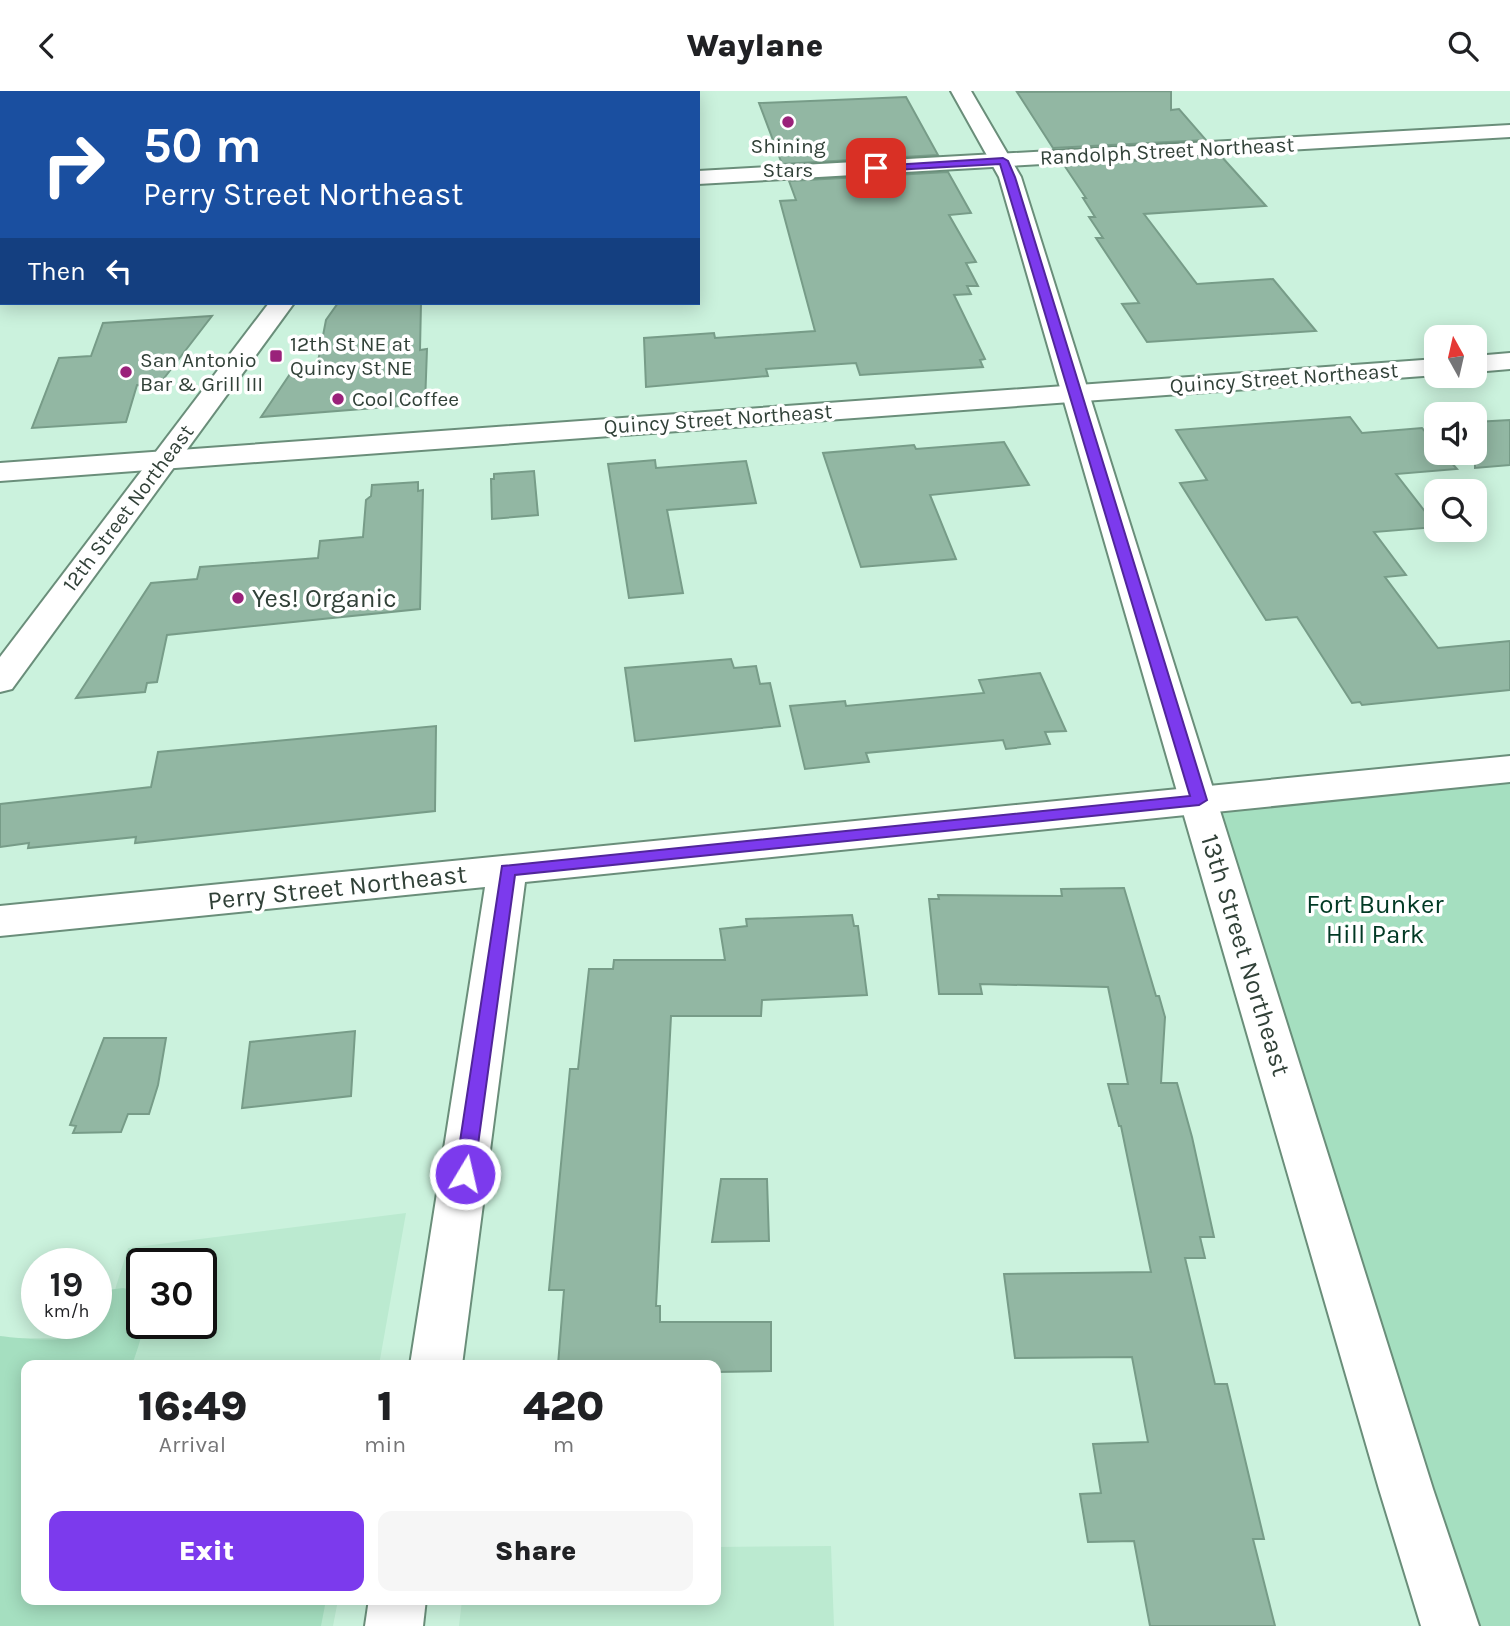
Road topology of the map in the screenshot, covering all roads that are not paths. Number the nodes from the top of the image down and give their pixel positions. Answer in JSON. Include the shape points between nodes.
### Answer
{"nodes":[{"id":1,"x":961,"y":91,"type":"edge"},
{"id":2,"x":1510,"y":131,"type":"edge"},
{"id":3,"x":1003,"y":161,"type":"junction"},
{"id":4,"x":700,"y":178,"type":"edge"},
{"id":5,"x":280,"y":305,"type":"edge"},
{"id":6,"x":1510,"y":361,"type":"edge"},
{"id":7,"x":1488,"y":363,"type":"edge"},
{"id":8,"x":1424,"y":368,"type":"edge"},
{"id":9,"x":1076,"y":394,"type":"junction"},
{"id":10,"x":163,"y":459,"type":"junction"},
{"id":11,"x":0,"y":473,"type":"edge"},
{"id":12,"x":0,"y":681,"type":"edge"},
{"id":13,"x":1510,"y":769,"type":"edge"},
{"id":14,"x":1199,"y":800,"type":"junction"},
{"id":15,"x":508,"y":870,"type":"junction"},
{"id":16,"x":0,"y":921,"type":"edge"},
{"id":17,"x":437,"y":1360,"type":"edge"},
{"id":18,"x":397,"y":1605,"type":"edge"},
{"id":19,"x":394,"y":1626,"type":"edge"},
{"id":20,"x":1450,"y":1626,"type":"edge"}],
"edges":[{"from":1,"to":3,"type":"street","name":"13th Street Northeast"},
{"from":2,"to":3,"type":"street","name":"Randolph Street Northeast"},
{"from":3,"to":4,"type":"street","name":"Randolph Street Northeast"},
{"from":3,"to":9,"type":"street","name":"13th Street Northeast"},
{"from":5,"to":10,"type":"street","name":"12th Street Northeast"},
{"from":6,"to":7,"type":"street"},
{"from":8,"to":9,"type":"street","name":"Quincy Street Northeast"},
{"from":9,"to":10,"type":"street","name":"Quincy Street Northeast"},
{"from":9,"to":14,"type":"street","name":"13th Street Northeast"},
{"from":10,"to":11,"type":"street","name":"Quincy Street Northeast"},
{"from":10,"to":12,"type":"street","name":"12th Street Northeast"},
{"from":13,"to":14,"type":"street","name":"Perry Street Northeast"},
{"from":14,"to":15,"type":"street","name":"Perry Street Northeast"},
{"from":14,"to":20,"type":"street","name":"13th Street Northeast"},
{"from":15,"to":16,"type":"street","name":"Perry Street Northeast"},
{"from":15,"to":17,"type":"street"},
{"from":18,"to":19,"type":"street"}]}
